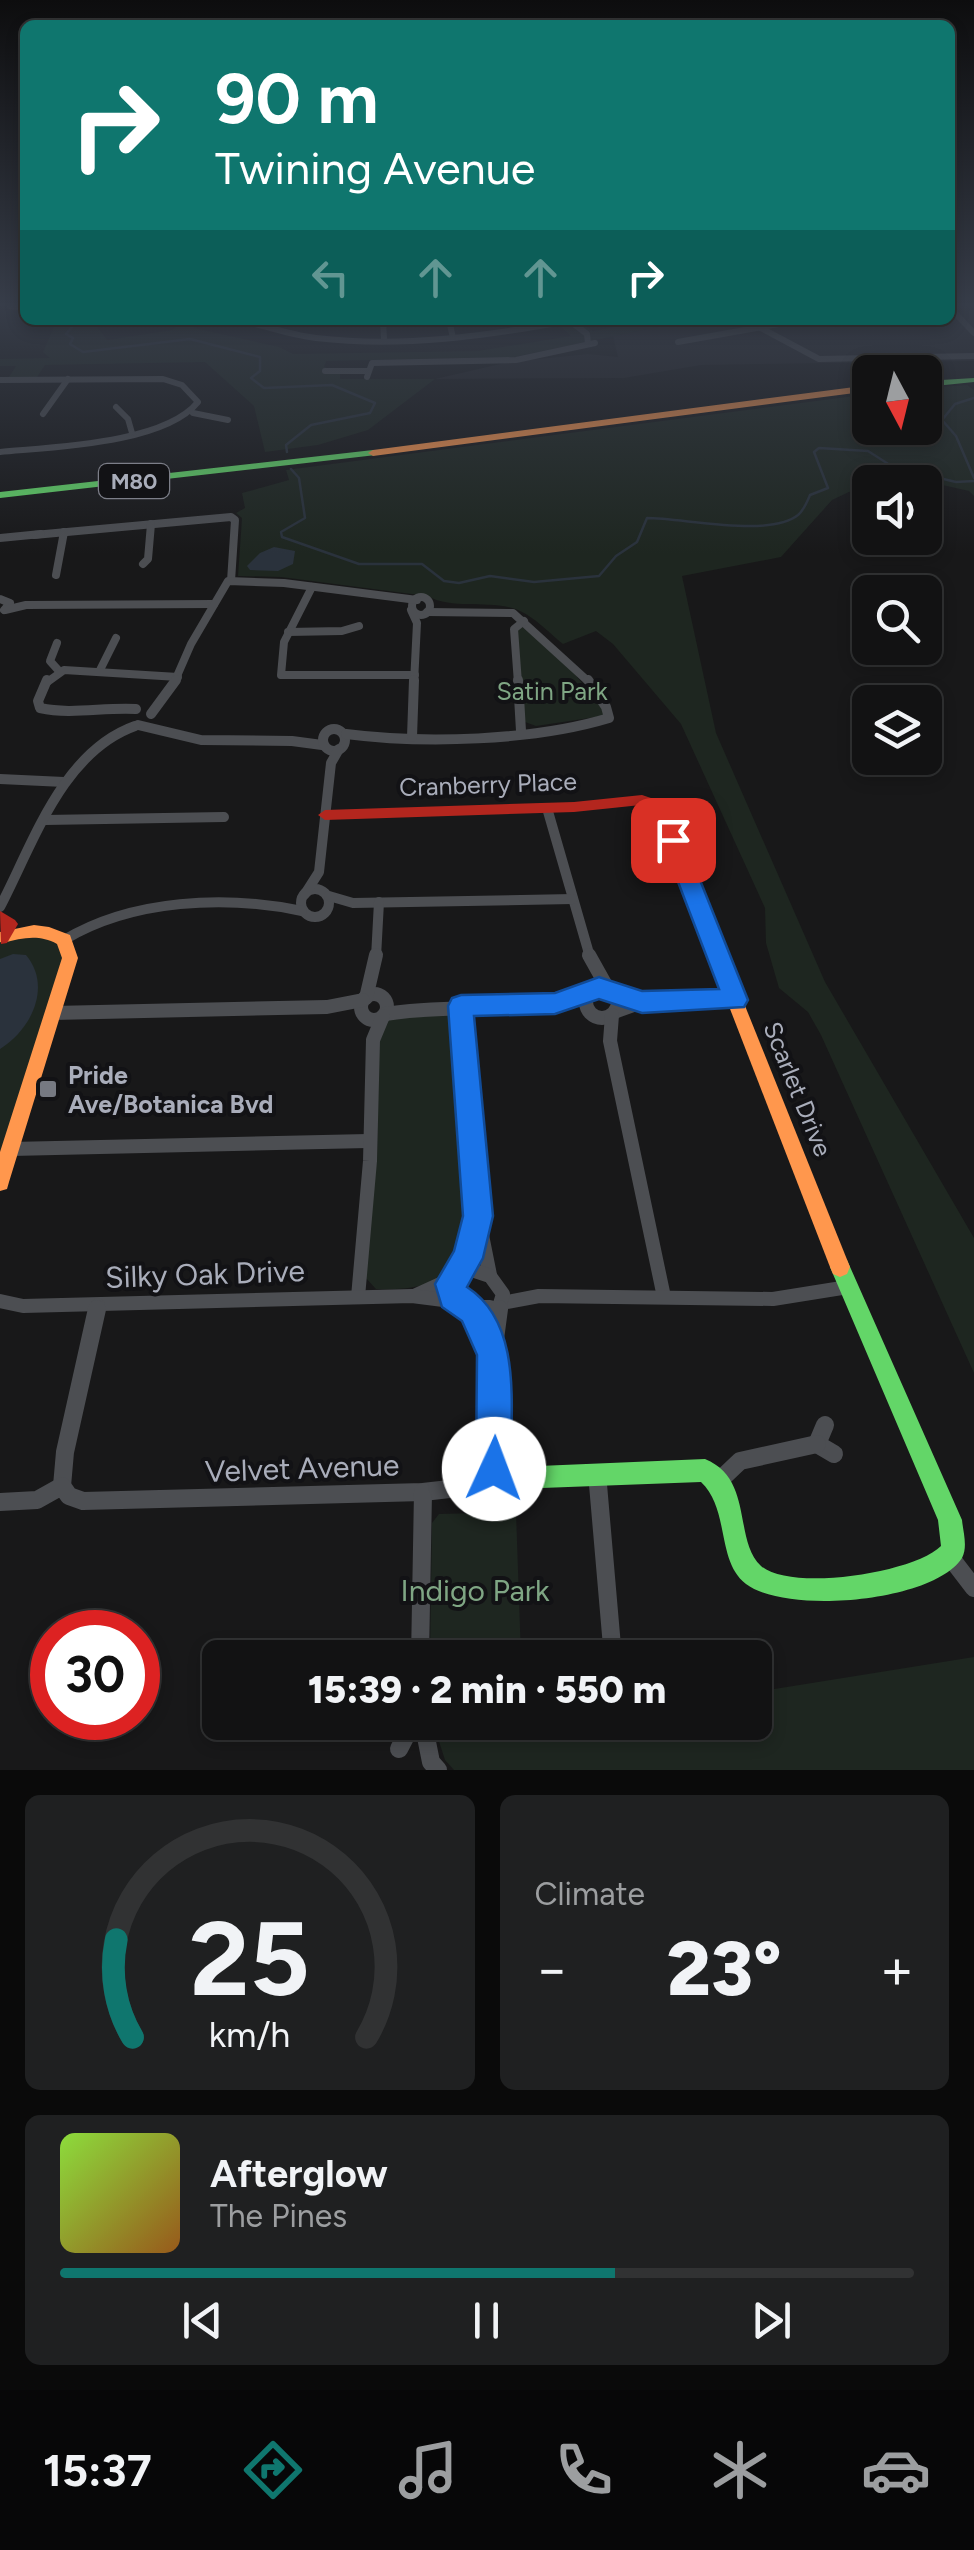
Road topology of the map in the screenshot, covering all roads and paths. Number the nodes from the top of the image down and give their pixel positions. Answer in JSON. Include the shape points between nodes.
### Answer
{"nodes":[{"id":1,"x":62,"y":389,"type":"edge"},
{"id":2,"x":184,"y":389,"type":"edge"},
{"id":3,"x":842,"y":389,"type":"edge"},
{"id":4,"x":116,"y":407,"type":"dead end"},
{"id":5,"x":193,"y":413,"type":"junction"},
{"id":6,"x":43,"y":414,"type":"dead end"},
{"id":7,"x":228,"y":420,"type":"dead end"},
{"id":8,"x":132,"y":433,"type":"junction"},
{"id":9,"x":0,"y":452,"type":"edge"},
{"id":10,"x":266,"y":463,"type":"junction"},
{"id":11,"x":0,"y":486,"type":"edge"},
{"id":12,"x":0,"y":494,"type":"edge"},
{"id":13,"x":151,"y":524,"type":"junction"},
{"id":14,"x":63,"y":535,"type":"junction"},
{"id":15,"x":0,"y":538,"type":"edge"},
{"id":16,"x":131,"y":564,"type":"dead end"},
{"id":17,"x":144,"y":564,"type":"junction"},
{"id":18,"x":154,"y":566,"type":"dead end"},
{"id":19,"x":56,"y":575,"type":"dead end"},
{"id":20,"x":231,"y":581,"type":"junction"},
{"id":21,"x":312,"y":586,"type":"junction"},
{"id":22,"x":214,"y":604,"type":"junction"},
{"id":23,"x":4,"y":605,"type":"edge"},
{"id":24,"x":412,"y":606,"type":"junction"},
{"id":25,"x":428,"y":610,"type":"junction"},
{"id":26,"x":524,"y":621,"type":"junction"},
{"id":27,"x":417,"y":623,"type":"junction"},
{"id":28,"x":360,"y":626,"type":"dead end"},
{"id":29,"x":288,"y":632,"type":"junction"},
{"id":30,"x":116,"y":638,"type":"dead end"},
{"id":31,"x":56,"y":643,"type":"dead end"},
{"id":32,"x":100,"y":670,"type":"junction"},
{"id":33,"x":59,"y":672,"type":"junction"},
{"id":34,"x":415,"y":675,"type":"junction"},
{"id":35,"x":178,"y":678,"type":"junction"},
{"id":36,"x":114,"y":708,"type":"junction"},
{"id":37,"x":145,"y":712,"type":"junction"},
{"id":38,"x":123,"y":723,"type":"junction"},
{"id":39,"x":137,"y":725,"type":"junction"},
{"id":40,"x":160,"y":727,"type":"junction"},
{"id":41,"x":521,"y":730,"type":"junction"},
{"id":42,"x":346,"y":734,"type":"junction"},
{"id":43,"x":412,"y":737,"type":"junction"},
{"id":44,"x":369,"y":738,"type":"junction"},
{"id":45,"x":323,"y":742,"type":"junction"},
{"id":46,"x":341,"y":748,"type":"junction"},
{"id":47,"x":332,"y":763,"type":"junction"},
{"id":48,"x":0,"y":779,"type":"edge"},
{"id":49,"x":64,"y":782,"type":"junction"},
{"id":50,"x":652,"y":802,"type":"joint"},
{"id":51,"x":547,"y":808,"type":"junction"},
{"id":52,"x":325,"y":816,"type":"junction"},
{"id":53,"x":224,"y":817,"type":"dead end"},
{"id":54,"x":44,"y":820,"type":"junction"},
{"id":55,"x":319,"y":872,"type":"junction"},
{"id":56,"x":327,"y":894,"type":"junction"},
{"id":57,"x":573,"y":899,"type":"junction"},
{"id":58,"x":303,"y":901,"type":"junction"},
{"id":59,"x":353,"y":902,"type":"junction"},
{"id":60,"x":379,"y":902,"type":"junction"},
{"id":61,"x":326,"y":910,"type":"junction"},
{"id":62,"x":4,"y":921,"type":"edge"},
{"id":63,"x":64,"y":940,"type":"junction"},
{"id":64,"x":592,"y":964,"type":"junction"},
{"id":65,"x":374,"y":972,"type":"junction"},
{"id":66,"x":611,"y":991,"type":"junction"},
{"id":67,"x":735,"y":1000,"type":"junction"},
{"id":68,"x":590,"y":1002,"type":"junction"},
{"id":69,"x":642,"y":1002,"type":"junction"},
{"id":70,"x":384,"y":1006,"type":"junction"},
{"id":71,"x":461,"y":1006,"type":"junction"},
{"id":72,"x":364,"y":1008,"type":"junction"},
{"id":73,"x":53,"y":1013,"type":"junction"},
{"id":74,"x":614,"y":1013,"type":"junction"},
{"id":75,"x":374,"y":1040,"type":"junction"},
{"id":76,"x":610,"y":1041,"type":"junction"},
{"id":77,"x":368,"y":1141,"type":"junction"},
{"id":78,"x":11,"y":1148,"type":"junction"},
{"id":79,"x":0,"y":1182,"type":"edge"},
{"id":80,"x":478,"y":1216,"type":"junction"},
{"id":81,"x":457,"y":1274,"type":"junction"},
{"id":82,"x":494,"y":1279,"type":"junction"},
{"id":83,"x":848,"y":1287,"type":"junction"},
{"id":84,"x":412,"y":1296,"type":"junction"},
{"id":85,"x":538,"y":1296,"type":"junction"},
{"id":86,"x":358,"y":1297,"type":"junction"},
{"id":87,"x":664,"y":1298,"type":"junction"},
{"id":88,"x":0,"y":1302,"type":"edge"},
{"id":89,"x":500,"y":1304,"type":"junction"},
{"id":90,"x":98,"y":1305,"type":"junction"},
{"id":91,"x":466,"y":1306,"type":"junction"},
{"id":92,"x":494,"y":1354,"type":"junction"},
{"id":93,"x":825,"y":1425,"type":"dead end"},
{"id":94,"x":817,"y":1444,"type":"junction"},
{"id":95,"x":834,"y":1454,"type":"dead end"},
{"id":96,"x":597,"y":1473,"type":"junction"},
{"id":97,"x":492,"y":1474,"type":"junction"},
{"id":98,"x":720,"y":1480,"type":"junction"},
{"id":99,"x":62,"y":1486,"type":"junction"},
{"id":100,"x":423,"y":1492,"type":"junction"},
{"id":101,"x":0,"y":1502,"type":"edge"},
{"id":102,"x":951,"y":1558,"type":"junction"},
{"id":103,"x":974,"y":1588,"type":"edge"},
{"id":104,"x":420,"y":1640,"type":"edge"},
{"id":105,"x":611,"y":1640,"type":"edge"},
{"id":106,"x":404,"y":1740,"type":"edge"},
{"id":107,"x":427,"y":1740,"type":"edge"},
{"id":108,"x":399,"y":1749,"type":"dead end"},
{"id":109,"x":438,"y":1770,"type":"edge"}],
"edges":[{"from":1,"to":6,"type":"street"},
{"from":2,"to":5,"type":"street","via":[[197,398]]},
{"from":3,"to":10,"type":"main road","number":"M80"},
{"from":4,"to":8,"type":"street"},
{"from":5,"to":7,"type":"street"},
{"from":5,"to":8,"type":"street","via":[[167,427]]},
{"from":8,"to":9,"type":"street"},
{"from":10,"to":11,"type":"main road","number":"M80"},
{"from":10,"to":12,"type":"main road","number":"M80"},
{"from":13,"to":14,"type":"street"},
{"from":13,"to":17,"type":"street"},
{"from":13,"to":20,"type":"street","via":[[234,518]]},
{"from":14,"to":15,"type":"street"},
{"from":14,"to":19,"type":"street"},
{"from":16,"to":17,"type":"street"},
{"from":17,"to":18,"type":"street"},
{"from":20,"to":21,"type":"street"},
{"from":20,"to":22,"type":"street"},
{"from":21,"to":24,"type":"street"},
{"from":21,"to":29,"type":"street"},
{"from":22,"to":23,"type":"street"},
{"from":22,"to":35,"type":"street"},
{"from":24,"to":25,"type":"street"},
{"from":24,"to":27,"type":"street"},
{"from":25,"to":26,"type":"street","via":[[506,611]]},
{"from":25,"to":27,"type":"street"},
{"from":26,"to":41,"type":"street","via":[[514,629]]},
{"from":26,"to":41,"type":"street","via":[[575,668],[608,718]]},
{"from":27,"to":34,"type":"street"},
{"from":28,"to":29,"type":"street"},
{"from":29,"to":34,"type":"street","via":[[278,670],[285,676]]},
{"from":30,"to":32,"type":"street"},
{"from":31,"to":33,"type":"street","via":[[50,661]]},
{"from":32,"to":33,"type":"street"},
{"from":32,"to":35,"type":"street"},
{"from":33,"to":36,"type":"street","via":[[40,690],[44,710]]},
{"from":34,"to":43,"type":"street"},
{"from":35,"to":37,"type":"street"},
{"from":36,"to":37,"type":"street"},
{"from":36,"to":38,"type":"street"},
{"from":37,"to":38,"type":"street"},
{"from":37,"to":39,"type":"street"},
{"from":37,"to":40,"type":"street"},
{"from":38,"to":39,"type":"street"},
{"from":38,"to":49,"type":"street"},
{"from":39,"to":40,"type":"street"},
{"from":40,"to":45,"type":"street","via":[[201,740]]},
{"from":41,"to":43,"type":"street"},
{"from":42,"to":44,"type":"street"},
{"from":42,"to":45,"type":"street","via":[[335,731]]},
{"from":42,"to":46,"type":"street"},
{"from":43,"to":44,"type":"street"},
{"from":44,"to":46,"type":"street"},
{"from":45,"to":46,"type":"street"},
{"from":45,"to":47,"type":"street"},
{"from":46,"to":47,"type":"street"},
{"from":47,"to":52,"type":"street"},
{"from":48,"to":49,"type":"street"},
{"from":49,"to":54,"type":"street"},
{"from":50,"to":51,"type":"main road","name":"Cranberry Place"},
{"from":50,"to":67,"type":"main road","name":"Scarlet Drive"},
{"from":51,"to":52,"type":"main road","name":"Cranberry Place"},
{"from":51,"to":57,"type":"street"},
{"from":52,"to":55,"type":"street"},
{"from":53,"to":54,"type":"street"},
{"from":54,"to":62,"type":"street"},
{"from":55,"to":56,"type":"street"},
{"from":55,"to":58,"type":"street"},
{"from":56,"to":58,"type":"street"},
{"from":56,"to":59,"type":"street"},
{"from":56,"to":61,"type":"street"},
{"from":57,"to":60,"type":"street"},
{"from":57,"to":64,"type":"street"},
{"from":58,"to":61,"type":"street","via":[[311,915]]},
{"from":58,"to":63,"type":"street","via":[[158,907],[82,928]]},
{"from":59,"to":60,"type":"street"},
{"from":59,"to":61,"type":"street"},
{"from":60,"to":65,"type":"street"},
{"from":62,"to":63,"type":"main road"},
{"from":63,"to":73,"type":"main road","via":[[70,958]]},
{"from":64,"to":66,"type":"street"},
{"from":64,"to":68,"type":"street"},
{"from":65,"to":70,"type":"street"},
{"from":65,"to":72,"type":"street"},
{"from":66,"to":68,"type":"street"},
{"from":66,"to":69,"type":"street"},
{"from":66,"to":74,"type":"street","via":[[619,1002]]},
{"from":67,"to":69,"type":"street"},
{"from":67,"to":83,"type":"main road","name":"Scarlet Drive"},
{"from":68,"to":71,"type":"street"},
{"from":68,"to":74,"type":"street"},
{"from":68,"to":76,"type":"street"},
{"from":69,"to":74,"type":"street"},
{"from":70,"to":71,"type":"street"},
{"from":70,"to":72,"type":"street"},
{"from":70,"to":72,"type":"street"},
{"from":70,"to":75,"type":"street"},
{"from":71,"to":80,"type":"street"},
{"from":72,"to":73,"type":"street"},
{"from":72,"to":75,"type":"street"},
{"from":73,"to":78,"type":"main road"},
{"from":74,"to":76,"type":"street"},
{"from":75,"to":77,"type":"street"},
{"from":76,"to":87,"type":"street"},
{"from":77,"to":78,"type":"street"},
{"from":77,"to":86,"type":"street"},
{"from":78,"to":79,"type":"main road"},
{"from":80,"to":81,"type":"street"},
{"from":80,"to":82,"type":"street"},
{"from":81,"to":82,"type":"street"},
{"from":81,"to":84,"type":"street","name":"Silky Oak Drive"},
{"from":81,"to":91,"type":"street","via":[[451,1290]]},
{"from":82,"to":85,"type":"street"},
{"from":82,"to":89,"type":"street"},
{"from":83,"to":87,"type":"street","via":[[774,1299]]},
{"from":83,"to":102,"type":"main road","name":"Scarlet Drive","via":[[950,1520],[956,1545]]},
{"from":84,"to":86,"type":"street","name":"Silky Oak Drive"},
{"from":84,"to":91,"type":"street","name":"Silky Oak Drive"},
{"from":85,"to":87,"type":"street"},
{"from":85,"to":89,"type":"street"},
{"from":86,"to":90,"type":"street","name":"Silky Oak Drive"},
{"from":88,"to":90,"type":"street","name":"Silky Oak Drive"},
{"from":89,"to":91,"type":"street","name":"Silky Oak Drive","via":[[487,1312]]},
{"from":89,"to":92,"type":"street"},
{"from":90,"to":99,"type":"street"},
{"from":91,"to":92,"type":"street"},
{"from":92,"to":97,"type":"street"},
{"from":93,"to":94,"type":"street"},
{"from":94,"to":95,"type":"street"},
{"from":94,"to":98,"type":"street","via":[[740,1461]]},
{"from":96,"to":97,"type":"main road"},
{"from":96,"to":98,"type":"main road","via":[[697,1470]]},
{"from":96,"to":105,"type":"street"},
{"from":97,"to":100,"type":"street","name":"Velvet Avenue","via":[[476,1486]]},
{"from":98,"to":102,"type":"main road","via":[[746,1564],[768,1588],[862,1585]]},
{"from":99,"to":100,"type":"street","name":"Velvet Avenue","via":[[82,1501]]},
{"from":99,"to":101,"type":"street","via":[[37,1500]]},
{"from":100,"to":104,"type":"street"},
{"from":102,"to":103,"type":"street"},
{"from":106,"to":108,"type":"street"},
{"from":107,"to":109,"type":"street"}]}
